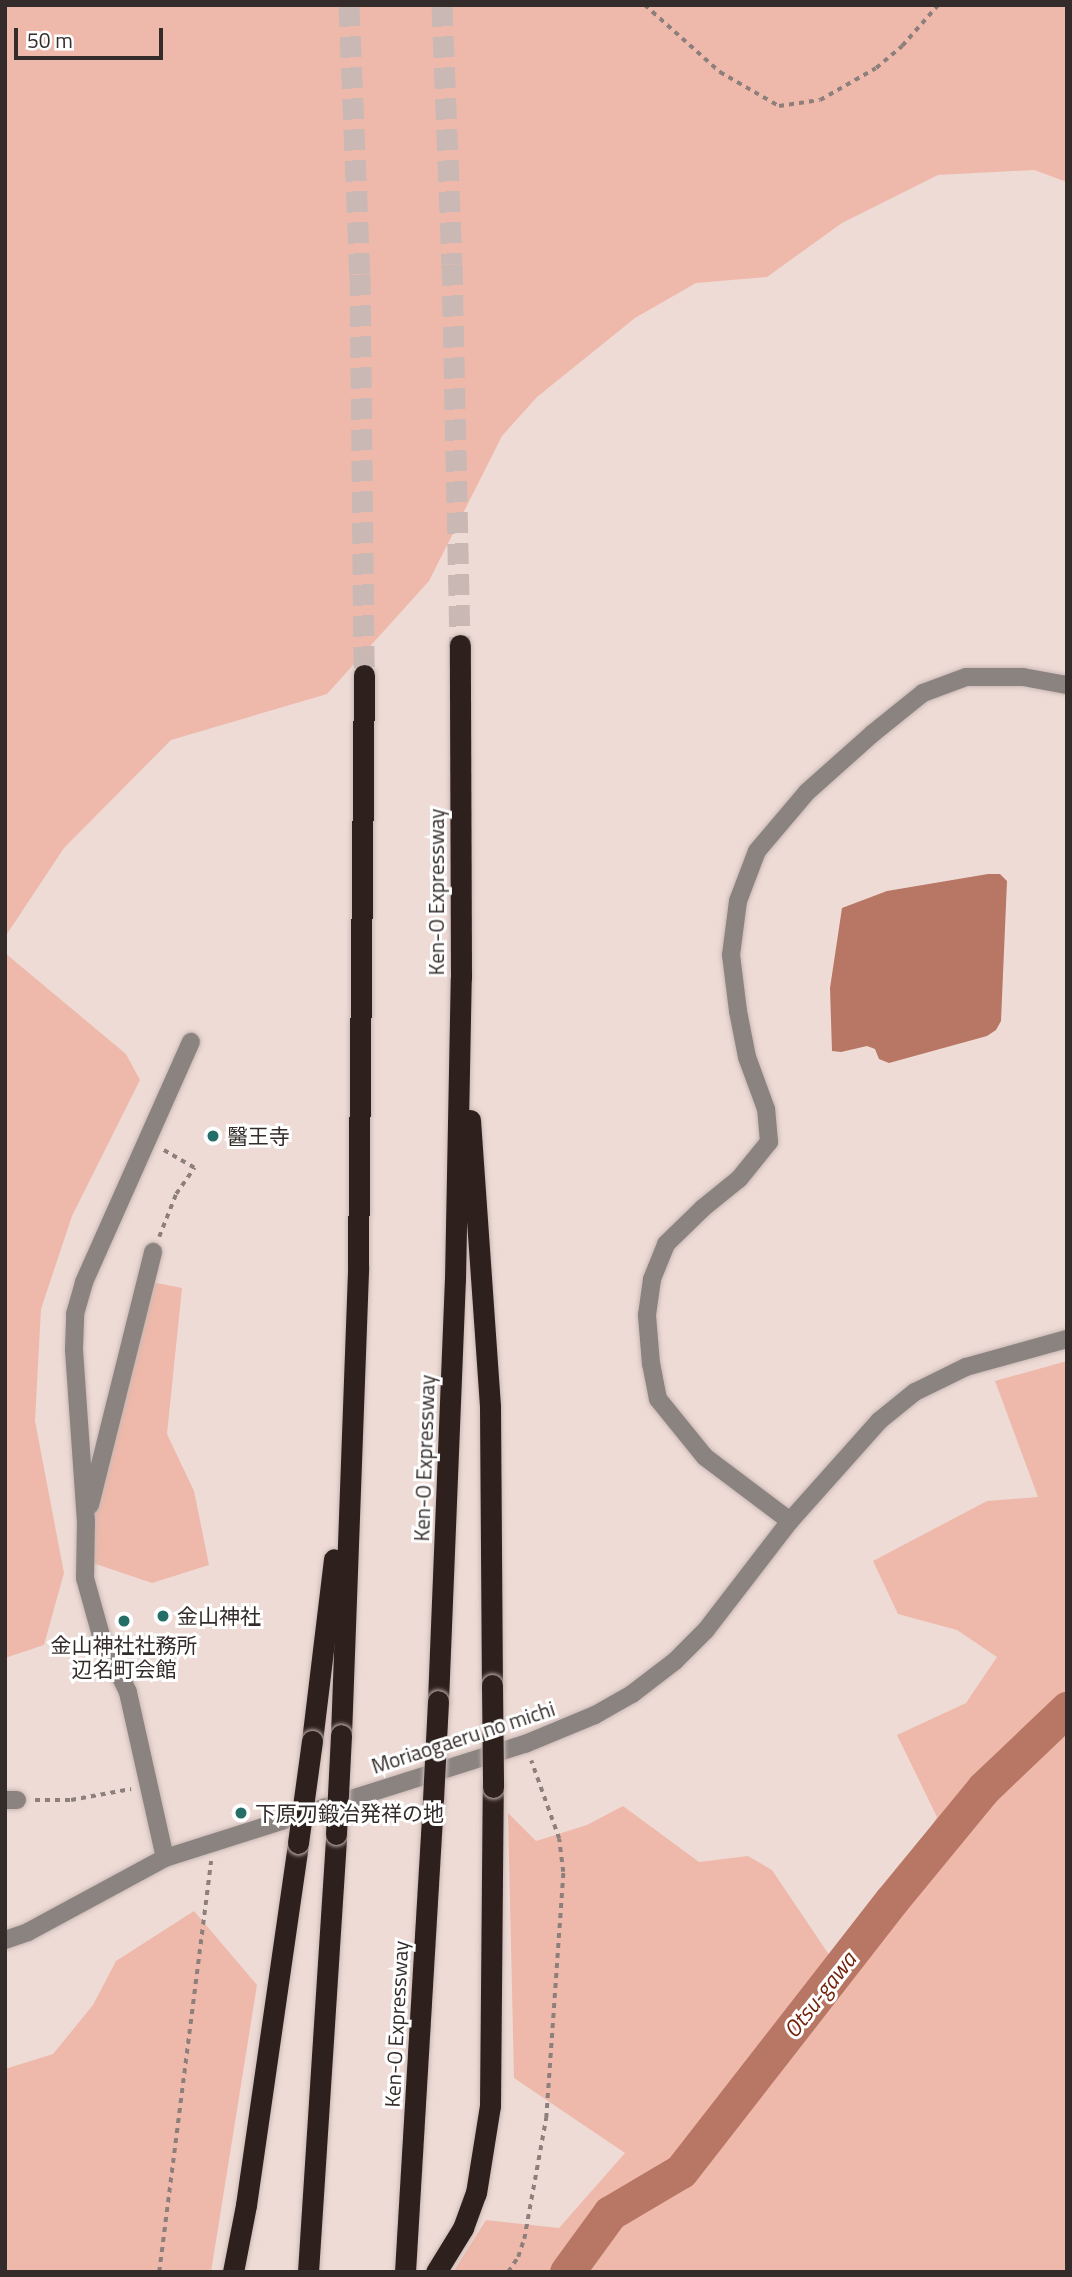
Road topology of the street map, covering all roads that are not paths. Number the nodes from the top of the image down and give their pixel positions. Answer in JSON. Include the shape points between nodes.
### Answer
{"nodes":[{"id":1,"x":460,"y":645,"type":"tunnel mouth"},
{"id":2,"x":364,"y":675,"type":"tunnel mouth"},
{"id":3,"x":1067,"y":685,"type":"edge"},
{"id":4,"x":461,"y":978,"type":"junction"},
{"id":5,"x":191,"y":1042,"type":"dead end"},
{"id":6,"x":153,"y":1252,"type":"dead end"},
{"id":7,"x":358,"y":1266,"type":"junction"},
{"id":8,"x":1067,"y":1339,"type":"edge"},
{"id":9,"x":790,"y":1521,"type":"junction"},
{"id":10,"x":86,"y":1522,"type":"junction"},
{"id":11,"x":165,"y":1857,"type":"junction"},
{"id":12,"x":5,"y":1940,"type":"edge"},
{"id":13,"x":441,"y":2265,"type":"edge"},
{"id":14,"x":233,"y":2272,"type":"edge"},
{"id":15,"x":308,"y":2272,"type":"edge"},
{"id":16,"x":405,"y":2272,"type":"edge"}],
"edges":[{"from":1,"to":4,"type":"highway","name":"Ken-O Expressway"},
{"from":2,"to":7,"type":"highway"},
{"from":3,"to":9,"type":"street","via":[[1023,677],[966,677],[923,693],[807,792],[757,851],[738,901],[731,956],[735,989],[747,1058],[766,1109],[769,1142],[739,1179],[666,1244],[652,1279],[647,1315],[651,1364],[658,1399],[705,1457]]},
{"from":4,"to":13,"type":"highway","bridge":true,"via":[[490,1406],[490,2106],[476,2193],[463,2228]]},
{"from":4,"to":16,"type":"highway","name":"Ken-O Expressway","bridge":true,"via":[[455,1279],[438,1701]]},
{"from":5,"to":10,"type":"street","via":[[84,1282],[75,1314]]},
{"from":6,"to":10,"type":"street"},
{"from":7,"to":14,"type":"highway","bridge":true,"via":[[331,1601]]},
{"from":7,"to":15,"type":"highway","bridge":true,"via":[[341,1735]]},
{"from":8,"to":9,"type":"street","name":"Moriaogaeru no michi","via":[[966,1367],[915,1392],[879,1421]]},
{"from":9,"to":11,"type":"street","name":"Moriaogaeru no michi","via":[[706,1630],[675,1661],[605,1710],[525,1744]]},
{"from":10,"to":11,"type":"street","via":[[85,1578],[102,1639],[128,1692]]},
{"from":11,"to":12,"type":"street","name":"Moriaogaeru no michi"}]}
